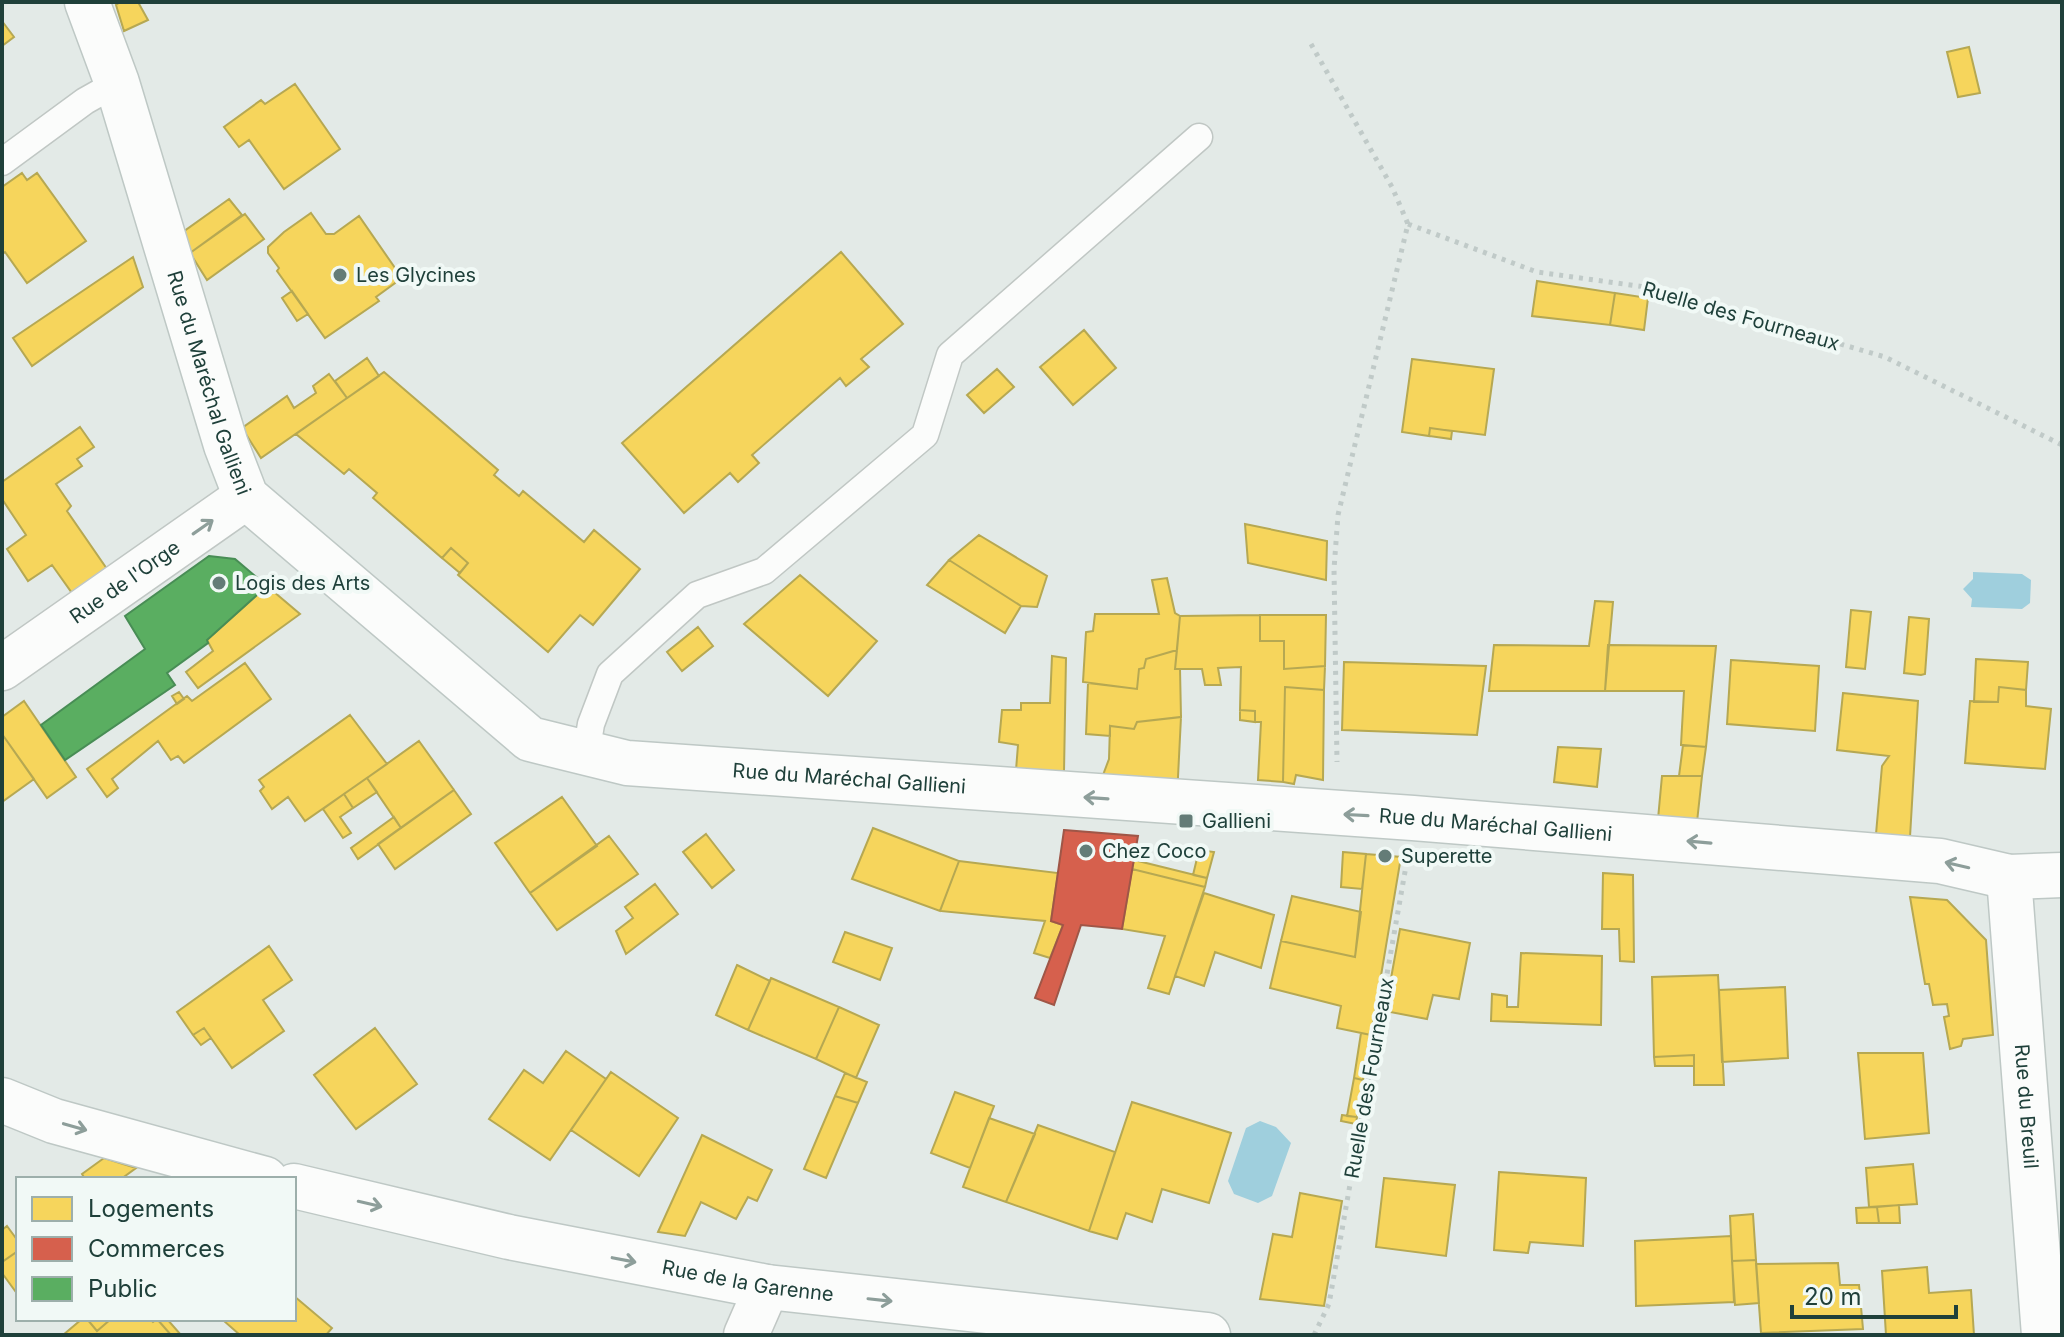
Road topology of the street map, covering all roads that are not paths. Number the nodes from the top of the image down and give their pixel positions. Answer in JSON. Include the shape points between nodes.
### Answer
{"nodes":[{"id":1,"x":87,"y":2,"type":"edge"},
{"id":2,"x":117,"y":83,"type":"junction"},
{"id":3,"x":1199,"y":137,"type":"dead end"},
{"id":4,"x":2,"y":162,"type":"edge"},
{"id":5,"x":246,"y":497,"type":"junction"},
{"id":6,"x":2,"y":668,"type":"edge"},
{"id":7,"x":586,"y":754,"type":"junction"},
{"id":8,"x":2062,"y":875,"type":"edge"},
{"id":9,"x":2009,"y":877,"type":"junction"},
{"id":10,"x":2,"y":1100,"type":"edge"},
{"id":11,"x":258,"y":1177,"type":"edge"},
{"id":12,"x":296,"y":1186,"type":"edge"},
{"id":13,"x":767,"y":1287,"type":"junction"},
{"id":14,"x":746,"y":1335,"type":"edge"},
{"id":15,"x":1208,"y":1335,"type":"edge"},
{"id":16,"x":2044,"y":1335,"type":"edge"}],
"edges":[{"from":1,"to":2,"type":"main road","name":"Rue du Maréchal Gallieni"},
{"from":2,"to":4,"type":"lane"},
{"from":2,"to":5,"type":"main road","name":"Rue du Maréchal Gallieni"},
{"from":3,"to":7,"type":"lane","via":[[950,355],[925,435],[764,571],[697,595],[610,674]]},
{"from":6,"to":5,"type":"main road","name":"Rue de l'Orge","one_way":true},
{"from":5,"to":7,"type":"main road","name":"Rue du Maréchal Gallieni","via":[[530,739]]},
{"from":9,"to":7,"type":"main road","name":"Rue du Maréchal Gallieni","one_way":true,"via":[[1940,861],[627,763]]},
{"from":8,"to":9,"type":"main road","name":"Rue du Maréchal Gallieni"},
{"from":9,"to":16,"type":"main road","name":"Rue du Breuil"},
{"from":10,"to":11,"type":"main road","one_way":true,"via":[[54,1121]]},
{"from":12,"to":13,"type":"main road","name":"Rue de la Garenne","one_way":true,"via":[[509,1237]]},
{"from":13,"to":14,"type":"main road"},
{"from":13,"to":15,"type":"main road","name":"Rue de la Garenne","one_way":true}]}
